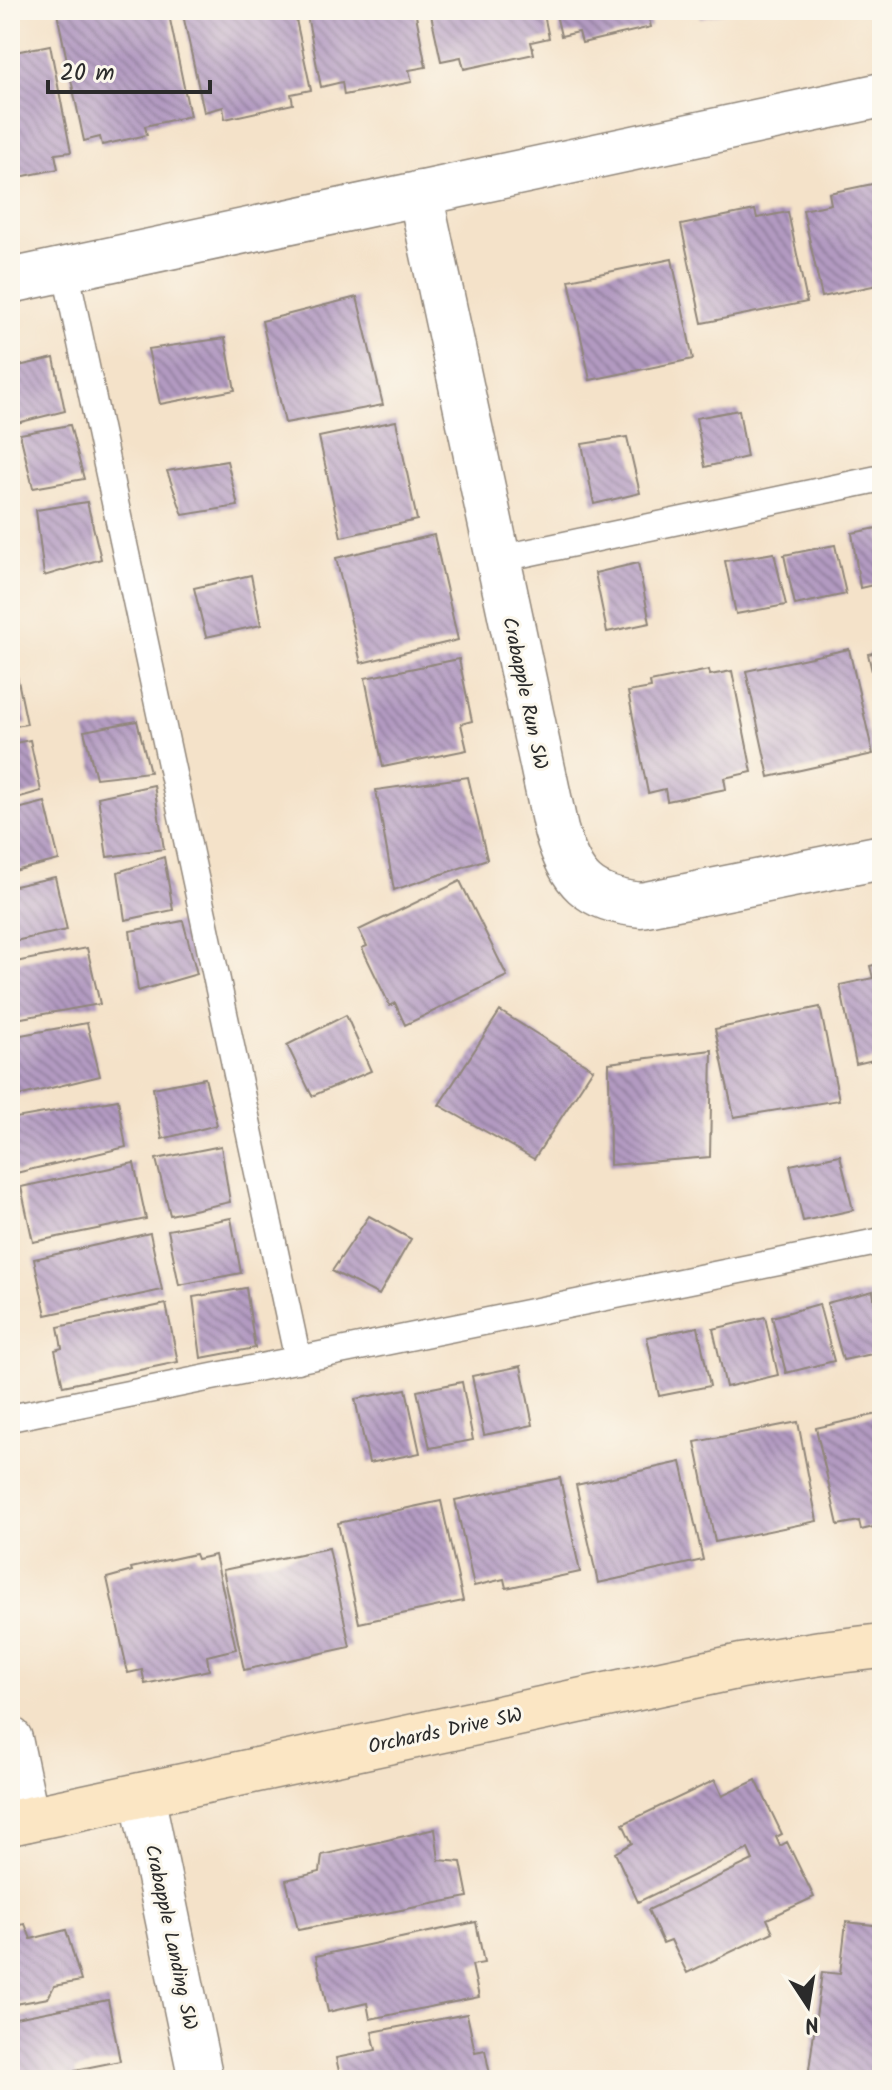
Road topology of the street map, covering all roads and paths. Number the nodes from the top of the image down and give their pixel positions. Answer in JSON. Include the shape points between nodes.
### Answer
{"nodes":[{"id":1,"x":882,"y":95,"type":"edge"},
{"id":2,"x":420,"y":193,"type":"junction"},
{"id":3,"x":65,"y":268,"type":"junction"},
{"id":4,"x":10,"y":281,"type":"edge"},
{"id":5,"x":882,"y":478,"type":"edge"},
{"id":6,"x":498,"y":559,"type":"junction"},
{"id":7,"x":882,"y":857,"type":"edge"},
{"id":8,"x":882,"y":1241,"type":"edge"},
{"id":9,"x":298,"y":1360,"type":"junction"},
{"id":10,"x":10,"y":1418,"type":"edge"},
{"id":11,"x":882,"y":1646,"type":"edge"},
{"id":12,"x":10,"y":1739,"type":"edge"},
{"id":13,"x":142,"y":1795,"type":"junction"},
{"id":14,"x":19,"y":1821,"type":"edge"},
{"id":15,"x":201,"y":2080,"type":"edge"}],
"edges":[{"from":1,"to":2,"type":"street"},
{"from":2,"to":3,"type":"street"},
{"from":2,"to":6,"type":"street","name":"Crabapple Run SW"},
{"from":3,"to":4,"type":"street"},
{"from":3,"to":9,"type":"lane"},
{"from":5,"to":6,"type":"lane"},
{"from":6,"to":7,"type":"street","name":"Crabapple Run SW","via":[[562,852],[594,893],[641,905]]},
{"from":8,"to":9,"type":"lane"},
{"from":9,"to":10,"type":"lane"},
{"from":11,"to":13,"type":"street","name":"Orchards Drive SW","via":[[741,1666]]},
{"from":12,"to":14,"type":"street"},
{"from":13,"to":14,"type":"street","name":"Orchards Drive SW"},
{"from":13,"to":15,"type":"street","name":"Crabapple Landing SW"}]}
